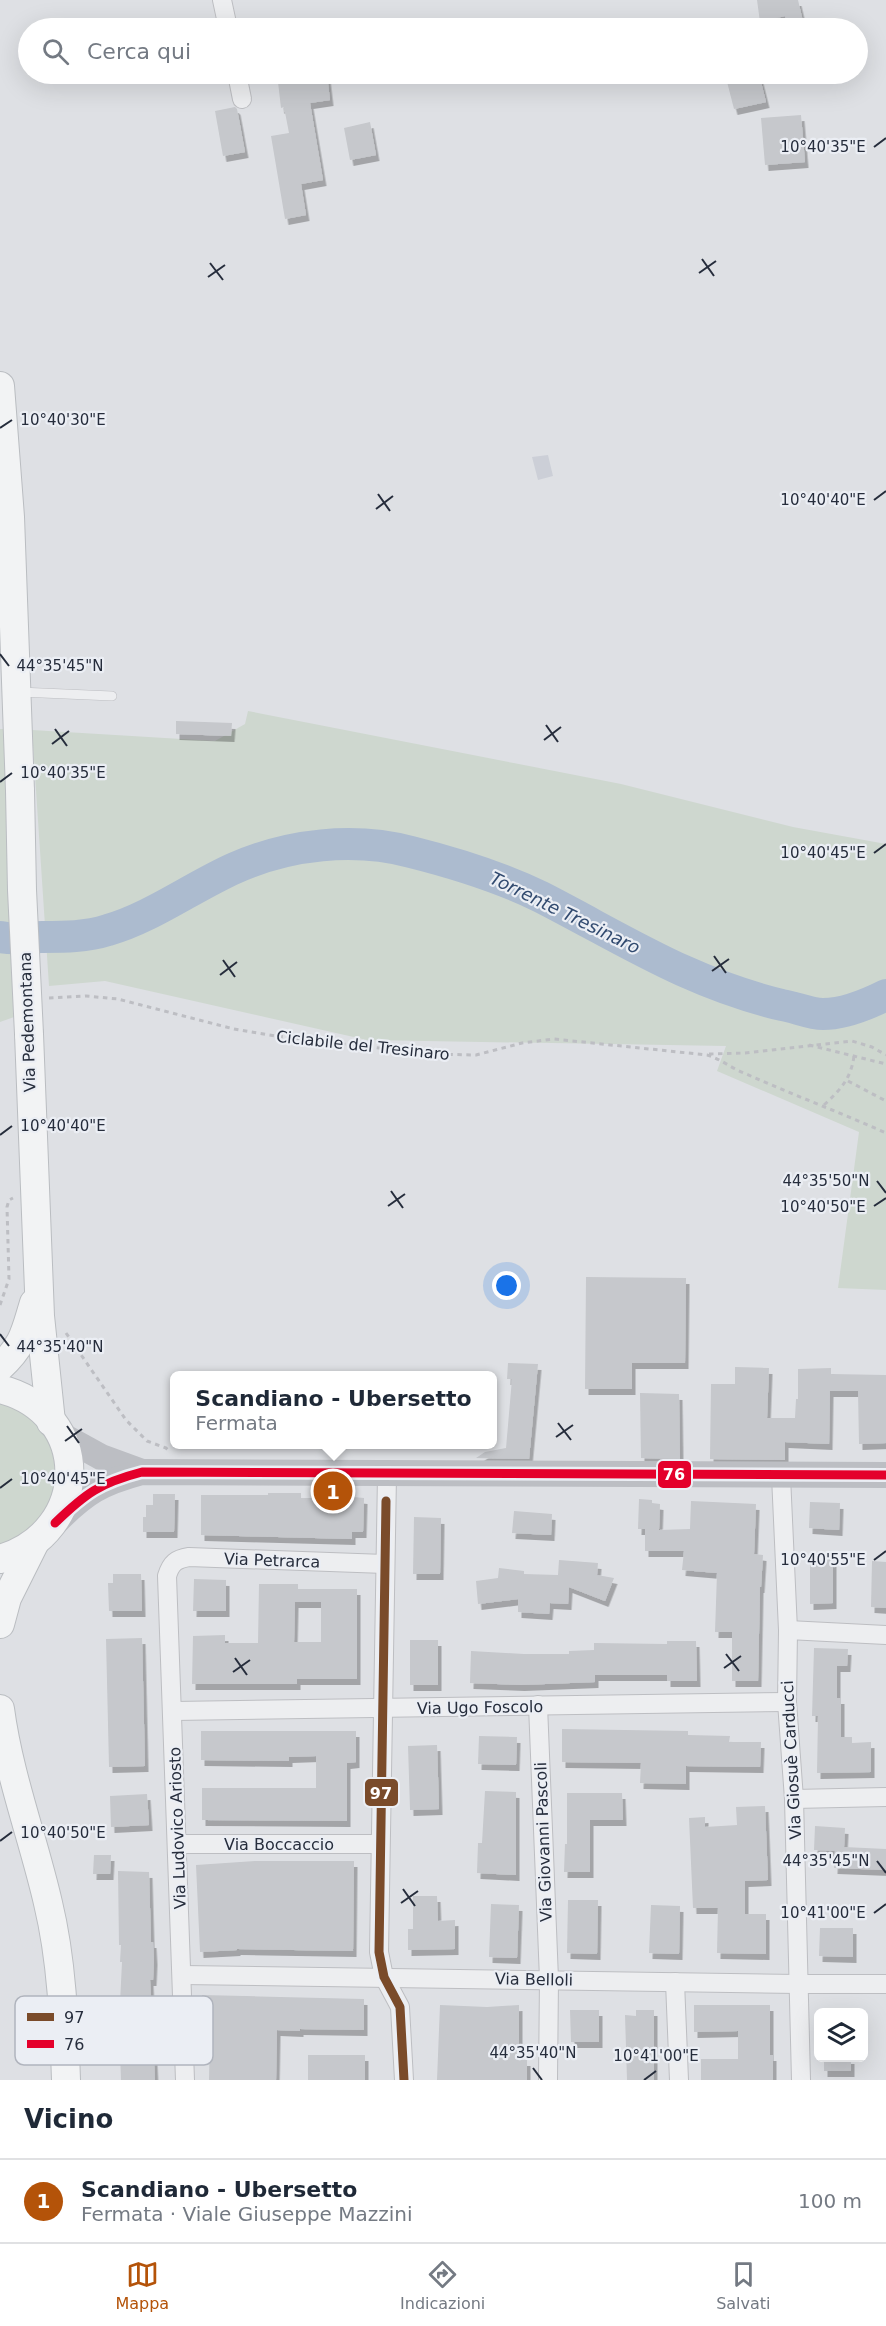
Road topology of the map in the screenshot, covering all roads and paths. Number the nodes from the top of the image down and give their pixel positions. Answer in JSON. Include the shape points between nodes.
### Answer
{"nodes":[{"id":1,"x":222,"y":0,"type":"edge"},
{"id":2,"x":226,"y":18,"type":"edge"},
{"id":3,"x":239,"y":84,"type":"edge"},
{"id":4,"x":242,"y":99,"type":"dead end"},
{"id":5,"x":0,"y":386,"type":"edge"},
{"id":6,"x":16,"y":692,"type":"junction"},
{"id":7,"x":112,"y":696,"type":"dead end"},
{"id":8,"x":42,"y":998,"type":"dead end"},
{"id":9,"x":805,"y":1045,"type":"junction"},
{"id":10,"x":707,"y":1054,"type":"junction"},
{"id":11,"x":886,"y":1055,"type":"edge"},
{"id":12,"x":854,"y":1056,"type":"junction"},
{"id":13,"x":886,"y":1064,"type":"edge"},
{"id":14,"x":848,"y":1080,"type":"junction"},
{"id":15,"x":886,"y":1101,"type":"edge"},
{"id":16,"x":824,"y":1105,"type":"junction"},
{"id":17,"x":886,"y":1133,"type":"edge"},
{"id":18,"x":15,"y":1197,"type":"dead end"},
{"id":19,"x":39,"y":1290,"type":"junction"},
{"id":20,"x":0,"y":1305,"type":"edge"},
{"id":21,"x":64,"y":1330,"type":"dead end"},
{"id":22,"x":0,"y":1367,"type":"edge"},
{"id":23,"x":0,"y":1389,"type":"edge"},
{"id":24,"x":56,"y":1429,"type":"junction"},
{"id":25,"x":188,"y":1471,"type":"junction"},
{"id":26,"x":142,"y":1472,"type":"junction"},
{"id":27,"x":387,"y":1475,"type":"junction"},
{"id":28,"x":886,"y":1475,"type":"edge"},
{"id":29,"x":781,"y":1476,"type":"junction"},
{"id":30,"x":55,"y":1523,"type":"junction"},
{"id":31,"x":34,"y":1544,"type":"junction"},
{"id":32,"x":0,"y":1559,"type":"edge"},
{"id":33,"x":385,"y":1564,"type":"junction"},
{"id":34,"x":167,"y":1576,"type":"joint"},
{"id":35,"x":0,"y":1624,"type":"edge"},
{"id":36,"x":788,"y":1630,"type":"junction"},
{"id":37,"x":886,"y":1635,"type":"edge"},
{"id":38,"x":787,"y":1702,"type":"junction"},
{"id":39,"x":538,"y":1705,"type":"junction"},
{"id":40,"x":0,"y":1709,"type":"edge"},
{"id":41,"x":384,"y":1709,"type":"junction"},
{"id":42,"x":174,"y":1710,"type":"junction"},
{"id":43,"x":886,"y":1797,"type":"edge"},
{"id":44,"x":794,"y":1799,"type":"junction"},
{"id":45,"x":177,"y":1844,"type":"junction"},
{"id":46,"x":380,"y":1844,"type":"junction"},
{"id":47,"x":182,"y":1975,"type":"junction"},
{"id":48,"x":384,"y":1977,"type":"junction"},
{"id":49,"x":549,"y":1979,"type":"junction"},
{"id":50,"x":675,"y":1982,"type":"junction"},
{"id":51,"x":798,"y":1984,"type":"junction"},
{"id":52,"x":886,"y":1984,"type":"edge"},
{"id":53,"x":62,"y":1996,"type":"edge"},
{"id":54,"x":183,"y":1996,"type":"edge"},
{"id":55,"x":65,"y":2065,"type":"edge"},
{"id":56,"x":185,"y":2065,"type":"edge"},
{"id":57,"x":66,"y":2080,"type":"edge"},
{"id":58,"x":185,"y":2080,"type":"edge"},
{"id":59,"x":404,"y":2080,"type":"edge"},
{"id":60,"x":548,"y":2080,"type":"edge"},
{"id":61,"x":679,"y":2080,"type":"edge"},
{"id":62,"x":801,"y":2080,"type":"edge"}],
"edges":[{"from":1,"to":2,"type":"street"},
{"from":3,"to":4,"type":"street"},
{"from":5,"to":6,"type":"main road","name":"Via Pedemontana","via":[[10,517]]},
{"from":6,"to":7,"type":"lane"},
{"from":6,"to":19,"type":"main road","name":"Via Pedemontana","bridge":true},
{"from":8,"to":10,"type":"path","name":"Ciclabile del Tresinaro","via":[[118,999],[234,1029],[430,1054],[476,1055],[554,1039]]},
{"from":9,"to":10,"type":"path"},
{"from":9,"to":11,"type":"path","via":[[860,1042]]},
{"from":9,"to":12,"type":"path"},
{"from":10,"to":16,"type":"path","name":"Ciclabile del Tresinaro"},
{"from":12,"to":13,"type":"path"},
{"from":12,"to":14,"type":"path"},
{"from":14,"to":15,"type":"path"},
{"from":14,"to":16,"type":"path"},
{"from":16,"to":17,"type":"path","name":"Ciclabile del Tresinaro"},
{"from":18,"to":20,"type":"path","via":[[7,1203],[9,1279]]},
{"from":19,"to":22,"type":"main road","name":"Via Pedemontana","via":[[27,1332],[17,1350]]},
{"from":19,"to":24,"type":"main road","name":"Via Pedemontana"},
{"from":21,"to":25,"type":"path","via":[[133,1428],[147,1441],[166,1448]]},
{"from":23,"to":24,"type":"main road","name":"Via Pedemontana","via":[[27,1399],[42,1410]]},
{"from":24,"to":26,"type":"street","via":[[101,1457]]},
{"from":24,"to":30,"type":"main road","name":"Via Pedemontana","via":[[69,1459],[69,1485]]},
{"from":25,"to":26,"type":"street"},
{"from":25,"to":27,"type":"street"},
{"from":26,"to":30,"type":"street","via":[[93,1489]]},
{"from":27,"to":29,"type":"street"},
{"from":27,"to":33,"type":"street"},
{"from":28,"to":29,"type":"street"},
{"from":29,"to":36,"type":"street","name":"Via Giosuè Carducci"},
{"from":30,"to":31,"type":"main road","name":"Via Pedemontana"},
{"from":31,"to":32,"type":"main road","name":"Via Pedemontana"},
{"from":31,"to":35,"type":"main road","name":"Via Pedemontana","via":[[7,1598]]},
{"from":33,"to":34,"type":"street","name":"Via Petrarca","via":[[189,1557],[173,1563]]},
{"from":33,"to":41,"type":"street"},
{"from":34,"to":42,"type":"street","name":"Via Ludovico Ariosto"},
{"from":36,"to":37,"type":"street"},
{"from":36,"to":38,"type":"street","name":"Via Giosuè Carducci"},
{"from":38,"to":39,"type":"street","name":"Via Ugo Foscolo"},
{"from":38,"to":44,"type":"street","name":"Via Giosuè Carducci"},
{"from":39,"to":41,"type":"street","name":"Via Ugo Foscolo"},
{"from":39,"to":49,"type":"street","name":"Via Giovanni Pascoli"},
{"from":40,"to":53,"type":"main road","via":[[17,1794],[55,1934]]},
{"from":41,"to":42,"type":"street","name":"Via Ugo Foscolo"},
{"from":41,"to":46,"type":"street"},
{"from":42,"to":45,"type":"street","name":"Via Ludovico Ariosto"},
{"from":43,"to":44,"type":"street"},
{"from":44,"to":51,"type":"street","name":"Via Giosuè Carducci"},
{"from":45,"to":46,"type":"street","name":"Via Boccaccio"},
{"from":45,"to":47,"type":"street","name":"Via Ludovico Ariosto"},
{"from":46,"to":48,"type":"street","via":[[379,1952]]},
{"from":47,"to":48,"type":"street","name":"Via Belloli"},
{"from":47,"to":54,"type":"street","name":"Via Ludovico Ariosto"},
{"from":48,"to":49,"type":"street","name":"Via Belloli"},
{"from":48,"to":59,"type":"street","via":[[400,2007]]},
{"from":49,"to":50,"type":"street","name":"Via Belloli"},
{"from":49,"to":60,"type":"street","name":"Via Giovanni Pascoli"},
{"from":50,"to":51,"type":"street","name":"Via Belloli"},
{"from":50,"to":61,"type":"street"},
{"from":51,"to":52,"type":"street","name":"Via Belloli"},
{"from":51,"to":62,"type":"street","name":"Via Giosuè Carducci"},
{"from":55,"to":57,"type":"main road"},
{"from":56,"to":58,"type":"street","name":"Via Ludovico Ariosto"}]}
